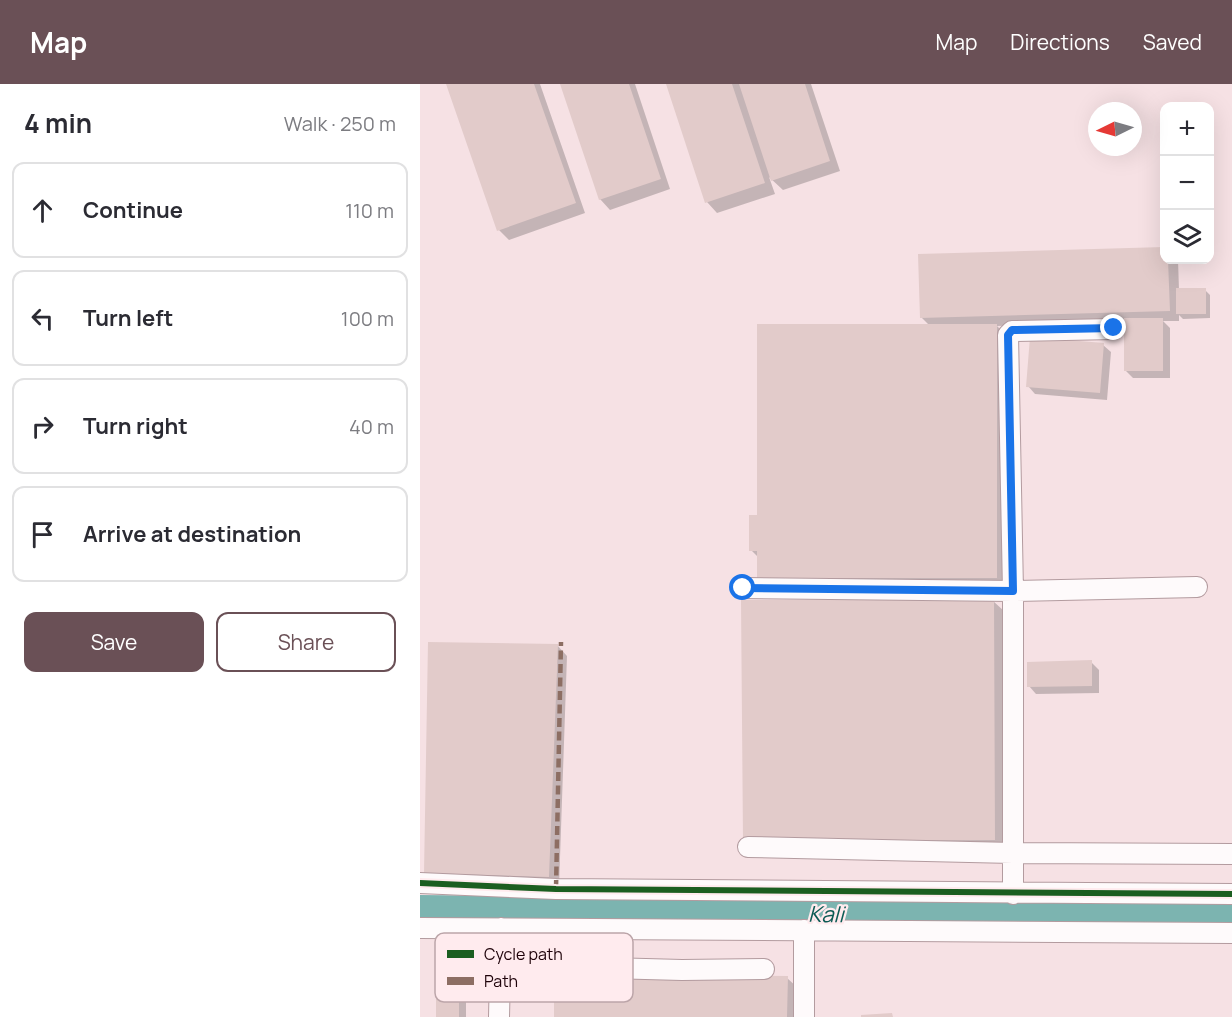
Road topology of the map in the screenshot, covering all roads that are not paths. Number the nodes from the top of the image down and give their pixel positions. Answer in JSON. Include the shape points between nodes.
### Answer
{"nodes":[{"id":1,"x":1114,"y":328,"type":"dead end"},
{"id":2,"x":1197,"y":587,"type":"dead end"},
{"id":3,"x":743,"y":588,"type":"dead end"},
{"id":4,"x":1013,"y":591,"type":"junction"},
{"id":5,"x":748,"y":847,"type":"dead end"},
{"id":6,"x":1013,"y":853,"type":"junction"},
{"id":7,"x":1232,"y":854,"type":"edge"},
{"id":8,"x":420,"y":883,"type":"edge"},
{"id":9,"x":1013,"y":894,"type":"junction"},
{"id":10,"x":1232,"y":894,"type":"edge"},
{"id":11,"x":420,"y":928,"type":"edge"},
{"id":12,"x":501,"y":928,"type":"junction"},
{"id":13,"x":804,"y":930,"type":"junction"},
{"id":14,"x":501,"y":933,"type":"edge"},
{"id":15,"x":1232,"y":933,"type":"edge"},
{"id":16,"x":633,"y":969,"type":"edge"},
{"id":17,"x":764,"y":969,"type":"dead end"},
{"id":18,"x":499,"y":1002,"type":"edge"},
{"id":19,"x":499,"y":1017,"type":"edge"},
{"id":20,"x":804,"y":1017,"type":"edge"}],
"edges":[{"from":1,"to":4,"type":"street","via":[[1012,330],[1008,335]]},
{"from":2,"to":4,"type":"street"},
{"from":3,"to":4,"type":"street"},
{"from":4,"to":6,"type":"street"},
{"from":5,"to":6,"type":"street"},
{"from":6,"to":7,"type":"street"},
{"from":6,"to":9,"type":"street"},
{"from":8,"to":9,"type":"street","via":[[556,889]]},
{"from":9,"to":10,"type":"street"},
{"from":11,"to":12,"type":"street"},
{"from":12,"to":13,"type":"street"},
{"from":12,"to":14,"type":"street"},
{"from":13,"to":15,"type":"street"},
{"from":13,"to":20,"type":"street"},
{"from":16,"to":17,"type":"street"},
{"from":18,"to":19,"type":"street"}]}
